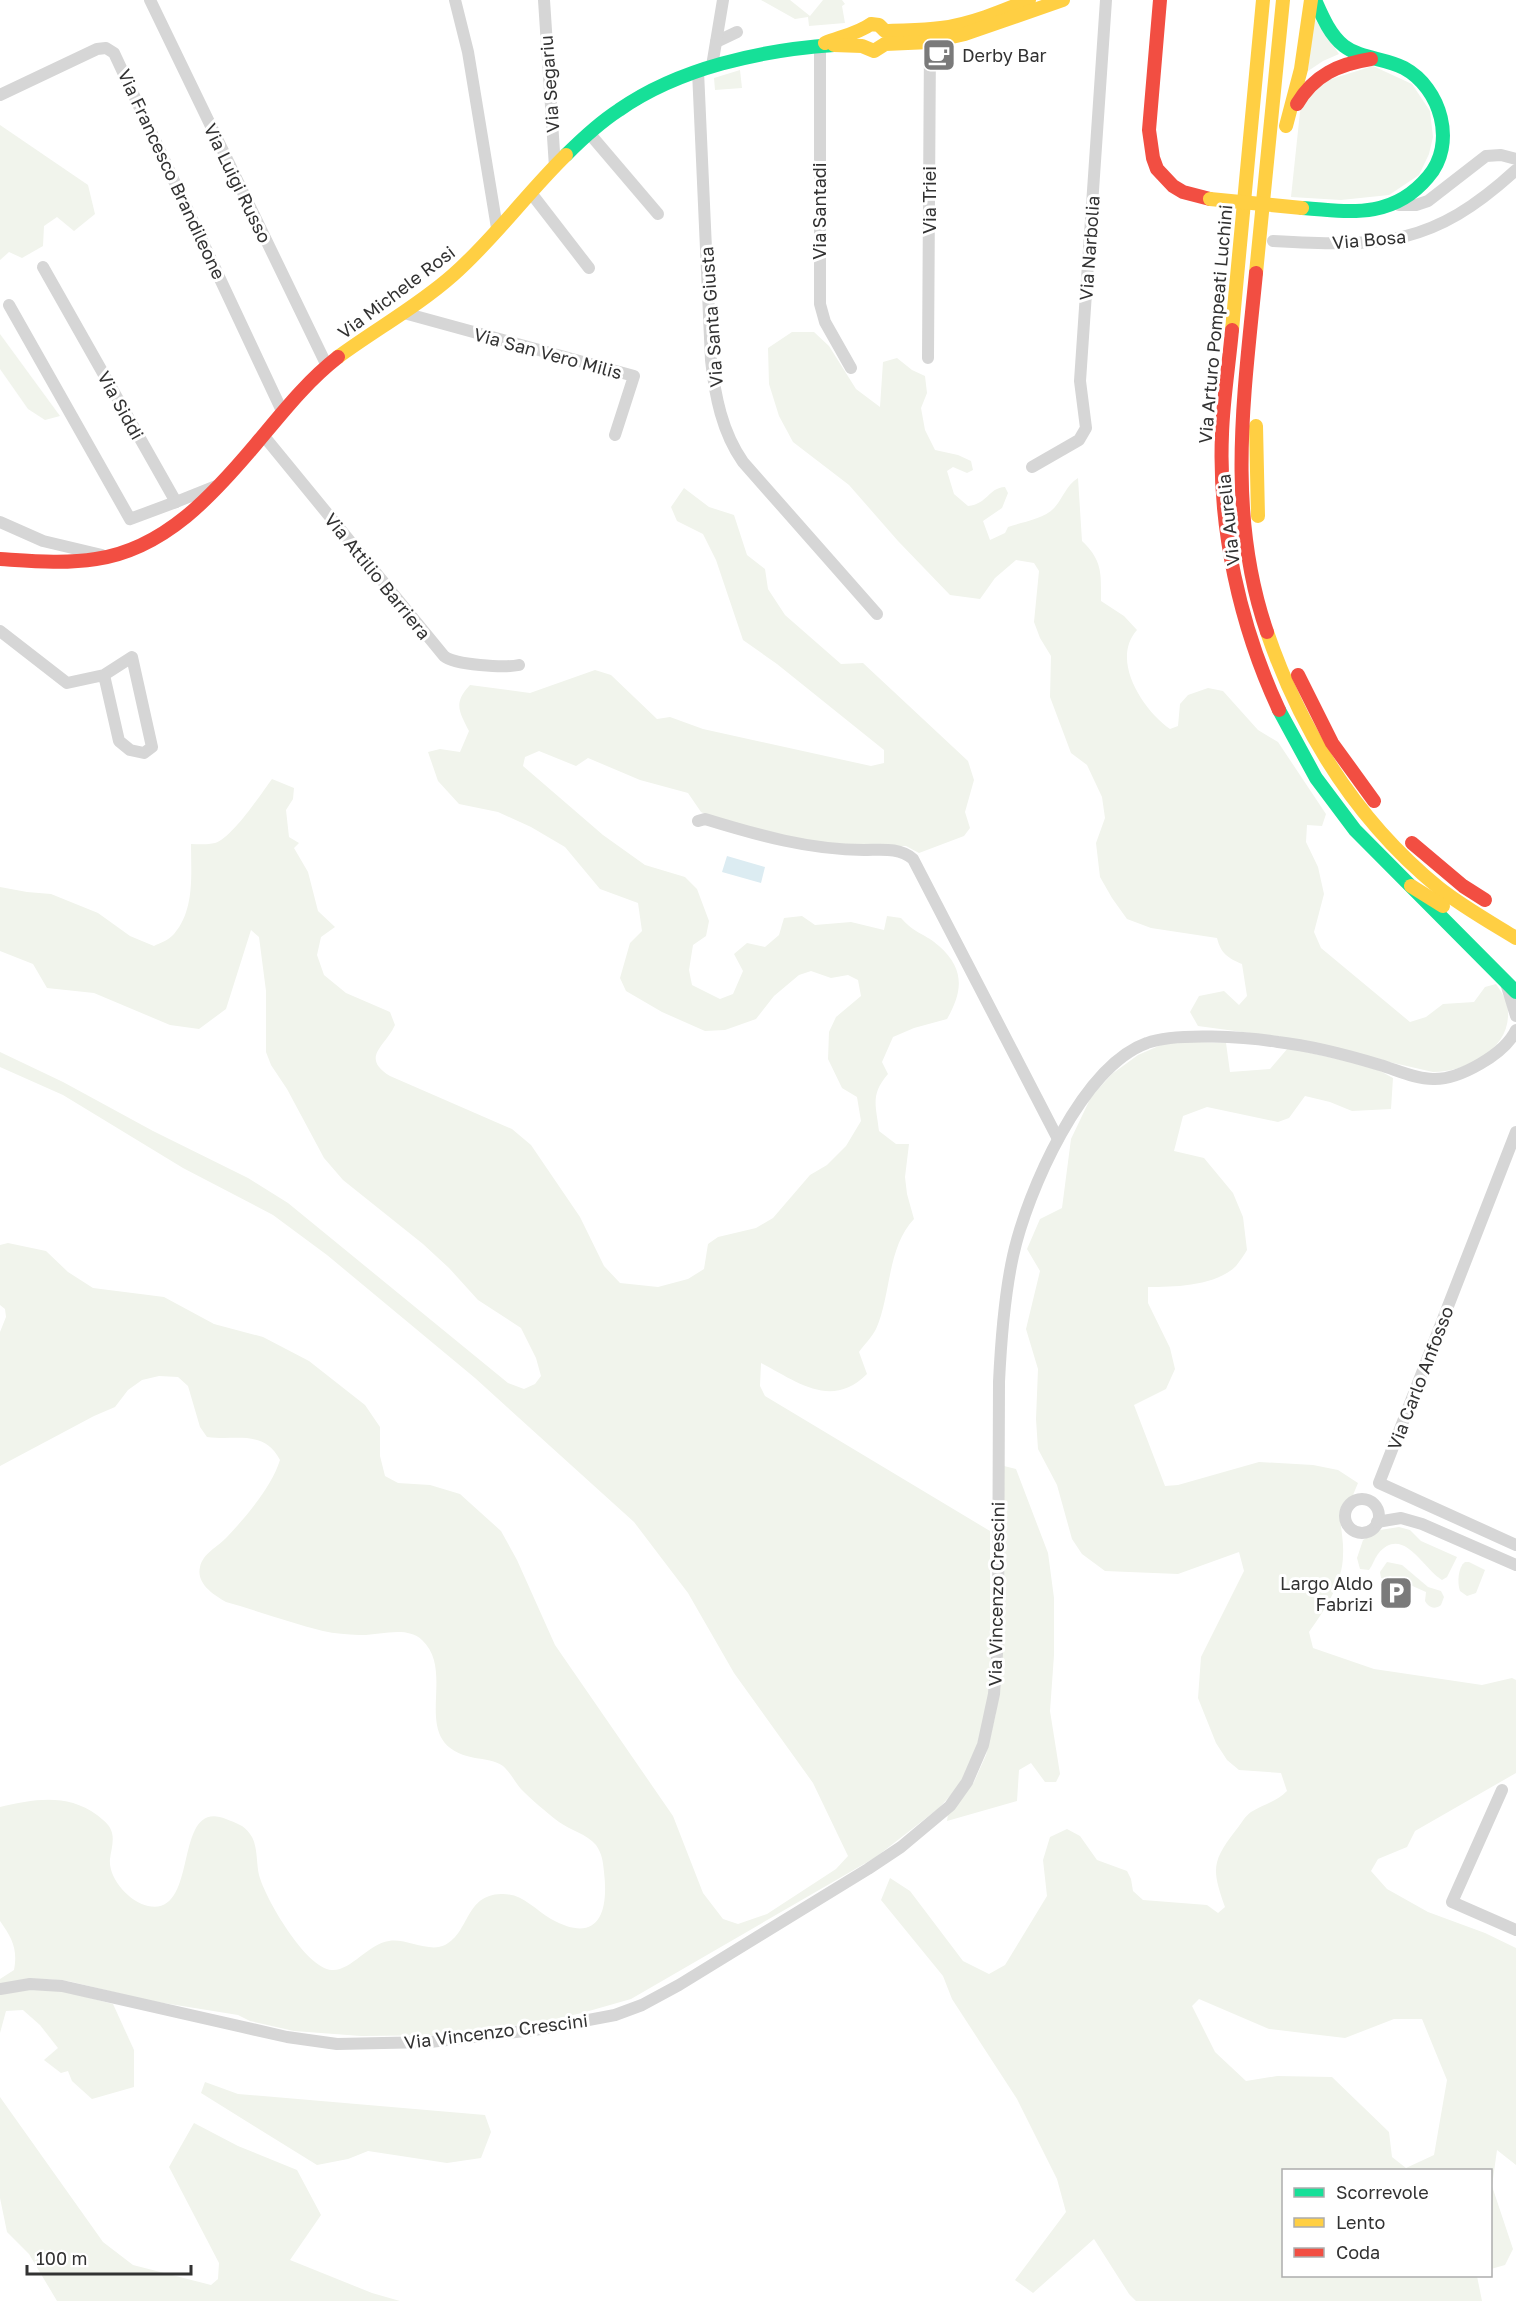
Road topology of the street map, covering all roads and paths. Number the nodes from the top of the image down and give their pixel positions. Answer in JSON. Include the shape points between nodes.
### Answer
{"nodes":[{"id":1,"x":150,"y":0,"type":"edge"},
{"id":2,"x":455,"y":0,"type":"edge"},
{"id":3,"x":544,"y":0,"type":"edge"},
{"id":4,"x":1029,"y":0,"type":"edge"},
{"id":5,"x":1064,"y":0,"type":"edge"},
{"id":6,"x":1106,"y":0,"type":"edge"},
{"id":7,"x":1160,"y":0,"type":"edge"},
{"id":8,"x":1263,"y":0,"type":"edge"},
{"id":9,"x":1283,"y":0,"type":"edge"},
{"id":10,"x":1298,"y":0,"type":"edge"},
{"id":11,"x":1313,"y":0,"type":"edge"},
{"id":12,"x":724,"y":2,"type":"edge"},
{"id":13,"x":862,"y":31,"type":"junction"},
{"id":14,"x":737,"y":32,"type":"dead end"},
{"id":15,"x":885,"y":38,"type":"junction"},
{"id":16,"x":716,"y":42,"type":"junction"},
{"id":17,"x":930,"y":42,"type":"junction"},
{"id":18,"x":820,"y":46,"type":"junction"},
{"id":19,"x":863,"y":46,"type":"junction"},
{"id":20,"x":1371,"y":59,"type":"junction"},
{"id":21,"x":705,"y":69,"type":"junction"},
{"id":22,"x":0,"y":96,"type":"edge"},
{"id":23,"x":1285,"y":132,"type":"junction"},
{"id":24,"x":589,"y":133,"type":"junction"},
{"id":25,"x":1516,"y":159,"type":"edge"},
{"id":26,"x":555,"y":167,"type":"junction"},
{"id":27,"x":1516,"y":170,"type":"edge"},
{"id":28,"x":531,"y":193,"type":"junction"},
{"id":29,"x":1278,"y":195,"type":"dead end"},
{"id":30,"x":1395,"y":204,"type":"junction"},
{"id":31,"x":658,"y":214,"type":"dead end"},
{"id":32,"x":497,"y":228,"type":"junction"},
{"id":33,"x":1274,"y":229,"type":"junction"},
{"id":34,"x":43,"y":267,"type":"dead end"},
{"id":35,"x":589,"y":268,"type":"dead end"},
{"id":36,"x":9,"y":305,"type":"dead end"},
{"id":37,"x":1266,"y":309,"type":"dead end"},
{"id":38,"x":404,"y":313,"type":"junction"},
{"id":39,"x":928,"y":358,"type":"dead end"},
{"id":40,"x":327,"y":366,"type":"junction"},
{"id":41,"x":851,"y":368,"type":"dead end"},
{"id":42,"x":282,"y":411,"type":"junction"},
{"id":43,"x":1257,"y":411,"type":"dead end"},
{"id":44,"x":264,"y":435,"type":"junction"},
{"id":45,"x":615,"y":435,"type":"dead end"},
{"id":46,"x":1032,"y":467,"type":"dead end"},
{"id":47,"x":220,"y":485,"type":"junction"},
{"id":48,"x":176,"y":502,"type":"junction"},
{"id":49,"x":0,"y":522,"type":"edge"},
{"id":50,"x":1259,"y":529,"type":"dead end"},
{"id":51,"x":109,"y":557,"type":"junction"},
{"id":52,"x":0,"y":559,"type":"edge"},
{"id":53,"x":1271,"y":594,"type":"dead end"},
{"id":54,"x":877,"y":614,"type":"dead end"},
{"id":55,"x":0,"y":631,"type":"edge"},
{"id":56,"x":519,"y":665,"type":"dead end"},
{"id":57,"x":104,"y":675,"type":"junction"},
{"id":58,"x":1383,"y":813,"type":"dead end"},
{"id":59,"x":698,"y":822,"type":"dead end"},
{"id":60,"x":1404,"y":835,"type":"dead end"},
{"id":61,"x":1411,"y":886,"type":"junction"},
{"id":62,"x":1498,"y":910,"type":"dead end"},
{"id":63,"x":1516,"y":938,"type":"edge"},
{"id":64,"x":1516,"y":950,"type":"edge"},
{"id":65,"x":1505,"y":982,"type":"junction"},
{"id":66,"x":1516,"y":992,"type":"edge"},
{"id":67,"x":1516,"y":1016,"type":"edge"},
{"id":68,"x":1516,"y":1030,"type":"edge"},
{"id":69,"x":1516,"y":1132,"type":"edge"},
{"id":70,"x":1059,"y":1139,"type":"junction"},
{"id":71,"x":1379,"y":1483,"type":"junction"},
{"id":72,"x":1369,"y":1501,"type":"junction"},
{"id":73,"x":1377,"y":1522,"type":"junction"},
{"id":74,"x":1516,"y":1545,"type":"edge"},
{"id":75,"x":1516,"y":1565,"type":"edge"},
{"id":76,"x":1502,"y":1790,"type":"dead end"},
{"id":77,"x":1516,"y":1930,"type":"edge"},
{"id":78,"x":0,"y":1989,"type":"edge"}],
"edges":[{"from":1,"to":40,"type":"street","name":"Via Luigi Russo"},
{"from":2,"to":32,"type":"street","via":[[468,52]]},
{"from":3,"to":26,"type":"street","name":"Via Segariu"},
{"from":4,"to":15,"type":"main road","name":"Via Michele Rosi","via":[[945,27]]},
{"from":5,"to":17,"type":"main road","name":"Via Michele Rosi","via":[[986,28]]},
{"from":6,"to":46,"type":"street","name":"Via Narbolia","via":[[1080,381],[1086,428],[1078,440]]},
{"from":7,"to":30,"type":"main road","bridge":true,"via":[[1150,151],[1171,186],[1184,194],[1210,200],[1302,208],[1366,212]]},
{"from":8,"to":61,"type":"main road","name":"Via Arturo Pompeati Luchini","via":[[1222,435],[1224,507],[1233,569],[1242,614],[1259,663],[1307,764],[1361,838]]},
{"from":9,"to":63,"type":"main road","name":"Via Aurelia","via":[[1241,428],[1244,527],[1257,596],[1297,712],[1346,790],[1386,839],[1430,880]]},
{"from":10,"to":23,"type":"main road"},
{"from":11,"to":20,"type":"main road","via":[[1339,41]]},
{"from":11,"to":23,"type":"main road"},
{"from":12,"to":16,"type":"street"},
{"from":13,"to":15,"type":"main road","name":"Via Michele Rosi","via":[[871,24],[879,25]]},
{"from":13,"to":18,"type":"main road","name":"Via Michele Rosi"},
{"from":13,"to":19,"type":"main road"},
{"from":14,"to":16,"type":"street"},
{"from":15,"to":17,"type":"main road","name":"Via Michele Rosi"},
{"from":15,"to":19,"type":"main road","name":"Via Michele Rosi","via":[[874,51]]},
{"from":16,"to":21,"type":"street"},
{"from":17,"to":39,"type":"street","name":"Via Triei"},
{"from":18,"to":19,"type":"main road","name":"Via Michele Rosi"},
{"from":18,"to":21,"type":"main road","name":"Via Michele Rosi"},
{"from":18,"to":41,"type":"street","name":"Via Santadi","via":[[819,304]]},
{"from":20,"to":23,"type":"main road","via":[[1349,62],[1317,77],[1304,91]]},
{"from":20,"to":30,"type":"main road","via":[[1404,68],[1418,77],[1435,99],[1441,119],[1441,149],[1435,168],[1423,184]]},
{"from":21,"to":24,"type":"main road","name":"Via Michele Rosi","via":[[634,101]]},
{"from":21,"to":54,"type":"street","name":"Via Santa Giusta","via":[[711,360],[724,425],[743,462]]},
{"from":22,"to":42,"type":"street","name":"Via Francesco Brandileone","via":[[97,50],[106,48],[114,53]]},
{"from":24,"to":26,"type":"main road","name":"Via Michele Rosi"},
{"from":24,"to":31,"type":"street"},
{"from":25,"to":30,"type":"street","name":"Via Bosa","via":[[1486,156],[1428,201]]},
{"from":26,"to":28,"type":"main road","name":"Via Michele Rosi"},
{"from":27,"to":33,"type":"street","name":"Via Bosa","via":[[1466,209],[1410,237],[1359,243]]},
{"from":28,"to":32,"type":"main road","name":"Via Michele Rosi"},
{"from":28,"to":35,"type":"street"},
{"from":29,"to":33,"type":"main road"},
{"from":32,"to":38,"type":"main road","name":"Via Michele Rosi","via":[[452,276]]},
{"from":33,"to":37,"type":"main road"},
{"from":34,"to":48,"type":"street","name":"Via Siddi"},
{"from":36,"to":48,"type":"street","via":[[130,519]]},
{"from":38,"to":40,"type":"main road","name":"Via Michele Rosi"},
{"from":38,"to":45,"type":"street","name":"Via San Vero Milis","via":[[634,376]]},
{"from":40,"to":42,"type":"main road","name":"Via Michele Rosi"},
{"from":42,"to":44,"type":"main road","name":"Via Michele Rosi"},
{"from":43,"to":50,"type":"main road","name":"Via Aurelia"},
{"from":44,"to":47,"type":"main road","name":"Via Michele Rosi"},
{"from":44,"to":56,"type":"street","name":"Via Attilio Barriera","via":[[444,656],[452,661]]},
{"from":47,"to":48,"type":"street"},
{"from":47,"to":51,"type":"main road","name":"Via Michele Rosi","via":[[166,531]]},
{"from":49,"to":51,"type":"street","via":[[43,541]]},
{"from":51,"to":52,"type":"main road","name":"Via Michele Rosi","via":[[69,562]]},
{"from":53,"to":58,"type":"main road","via":[[1289,655],[1316,714]]},
{"from":55,"to":57,"type":"street","via":[[67,683]]},
{"from":57,"to":57,"type":"street","via":[[132,657],[152,747],[144,753],[130,750],[119,741]]},
{"from":59,"to":70,"type":"street","via":[[705,819],[785,842],[846,850],[897,850],[913,859]]},
{"from":60,"to":62,"type":"main road","via":[[1454,879]]},
{"from":61,"to":64,"type":"main road"},
{"from":61,"to":65,"type":"main road"},
{"from":65,"to":66,"type":"main road"},
{"from":65,"to":67,"type":"street"},
{"from":68,"to":70,"type":"street","name":"Via Vincenzo Crescini","via":[[1480,1064],[1437,1079],[1276,1041],[1160,1039],[1119,1059],[1089,1092]]},
{"from":69,"to":71,"type":"street","name":"Via Carlo Anfosso"},
{"from":70,"to":78,"type":"street","name":"Via Vincenzo Crescini","via":[[1018,1236],[1004,1318],[999,1382],[998,1640],[992,1709],[983,1745],[967,1782],[932,1823],[868,1869],[679,1985],[615,2015],[570,2024],[430,2042],[337,2044],[287,2037],[62,1986],[24,1984]]},
{"from":71,"to":72,"type":"street"},
{"from":71,"to":74,"type":"street"},
{"from":72,"to":73,"type":"street","via":[[1377,1509]]},
{"from":72,"to":73,"type":"street","via":[[1360,1499],[1349,1504],[1345,1521],[1361,1533]]},
{"from":73,"to":75,"type":"street","via":[[1401,1518],[1422,1524]]},
{"from":76,"to":77,"type":"street","via":[[1452,1902]]}]}
